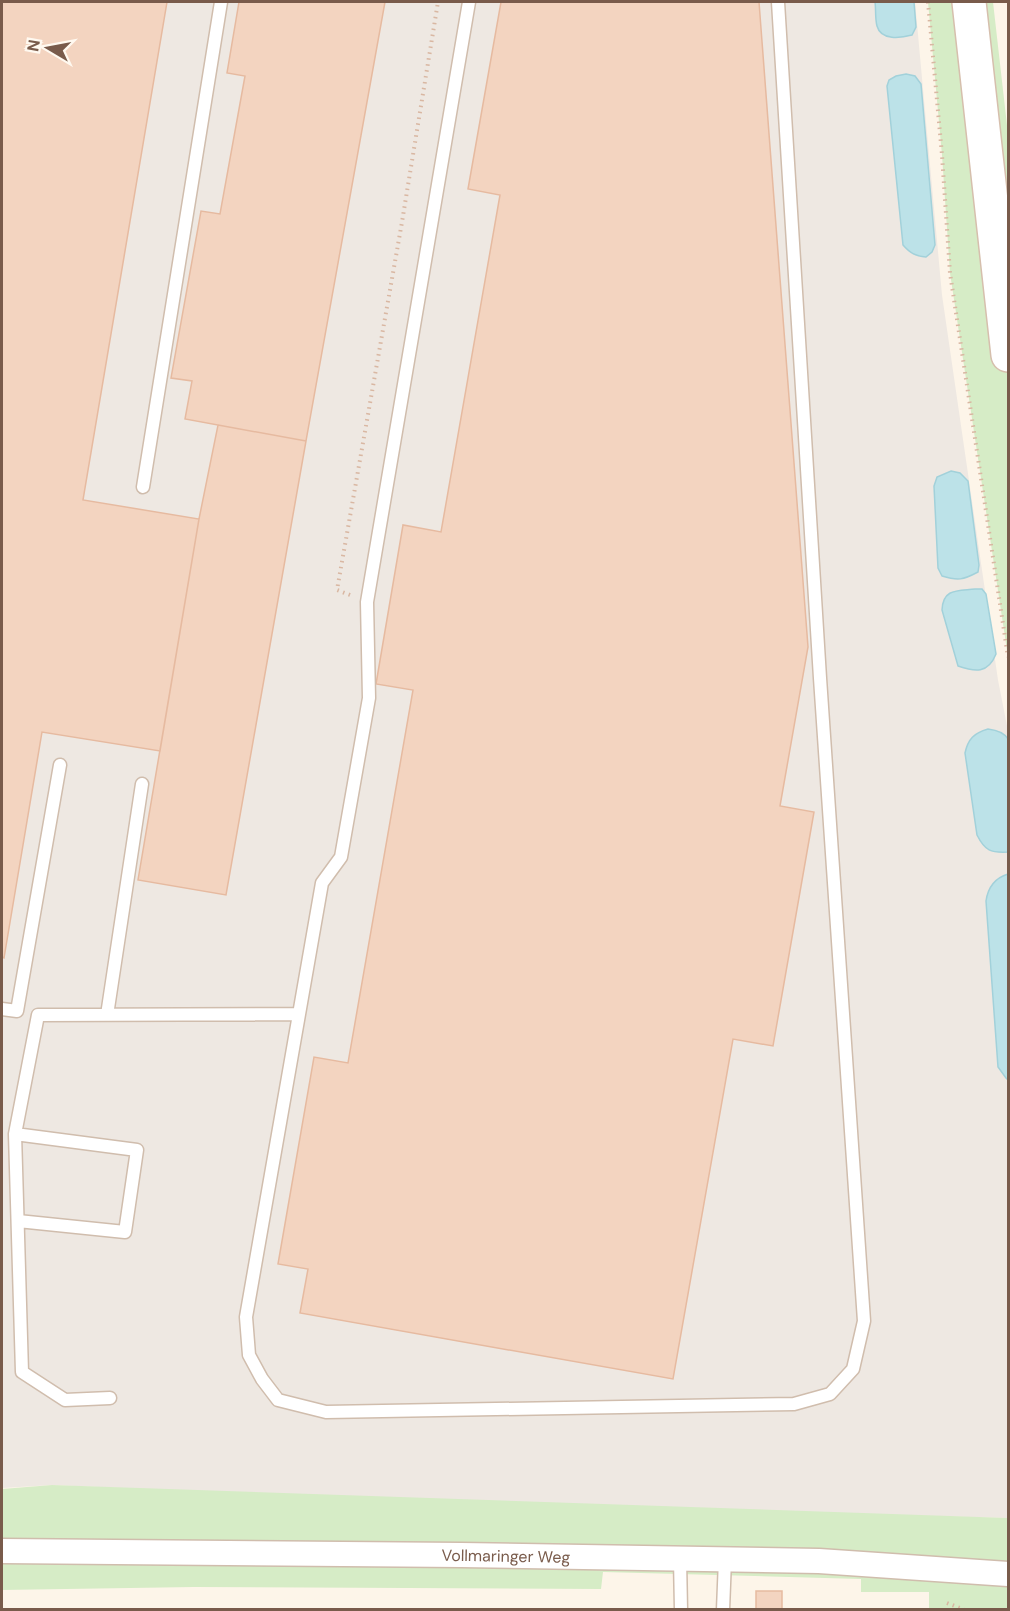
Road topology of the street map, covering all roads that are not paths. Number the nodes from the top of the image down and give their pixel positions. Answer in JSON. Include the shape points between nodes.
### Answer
{"nodes":[{"id":1,"x":221,"y":2,"type":"edge"},
{"id":2,"x":469,"y":2,"type":"edge"},
{"id":3,"x":778,"y":2,"type":"edge"},
{"id":4,"x":969,"y":2,"type":"edge"},
{"id":5,"x":1008,"y":355,"type":"edge"},
{"id":6,"x":143,"y":488,"type":"dead end"},
{"id":7,"x":60,"y":765,"type":"dead end"},
{"id":8,"x":142,"y":784,"type":"dead end"},
{"id":9,"x":2,"y":1009,"type":"edge"},
{"id":10,"x":17,"y":1011,"type":"junction"},
{"id":11,"x":299,"y":1014,"type":"junction"},
{"id":12,"x":38,"y":1015,"type":"junction"},
{"id":13,"x":107,"y":1015,"type":"junction"},
{"id":14,"x":15,"y":1134,"type":"junction"},
{"id":15,"x":18,"y":1221,"type":"junction"},
{"id":16,"x":110,"y":1398,"type":"dead end"},
{"id":17,"x":2,"y":1551,"type":"edge"},
{"id":18,"x":680,"y":1559,"type":"junction"},
{"id":19,"x":725,"y":1559,"type":"junction"},
{"id":20,"x":1008,"y":1574,"type":"edge"},
{"id":21,"x":681,"y":1610,"type":"edge"},
{"id":22,"x":723,"y":1610,"type":"edge"}],
"edges":[{"from":1,"to":6,"type":"lane"},
{"from":2,"to":11,"type":"lane","via":[[367,602],[369,698],[341,857],[322,883]]},
{"from":3,"to":11,"type":"lane","via":[[864,1321],[853,1369],[830,1394],[794,1404],[326,1412],[278,1400],[249,1355],[246,1317]]},
{"from":4,"to":5,"type":"street"},
{"from":7,"to":10,"type":"lane"},
{"from":8,"to":13,"type":"lane"},
{"from":9,"to":10,"type":"lane"},
{"from":10,"to":12,"type":"lane"},
{"from":11,"to":13,"type":"lane"},
{"from":12,"to":13,"type":"lane"},
{"from":12,"to":14,"type":"lane"},
{"from":14,"to":15,"type":"lane"},
{"from":14,"to":15,"type":"lane","via":[[137,1150],[125,1232]]},
{"from":15,"to":16,"type":"lane","via":[[22,1372],[65,1400]]},
{"from":17,"to":18,"type":"street","name":"Vollmaringer Weg"},
{"from":18,"to":19,"type":"street","name":"Vollmaringer Weg"},
{"from":18,"to":21,"type":"lane"},
{"from":19,"to":20,"type":"street","name":"Vollmaringer Weg"},
{"from":19,"to":22,"type":"lane"}]}
